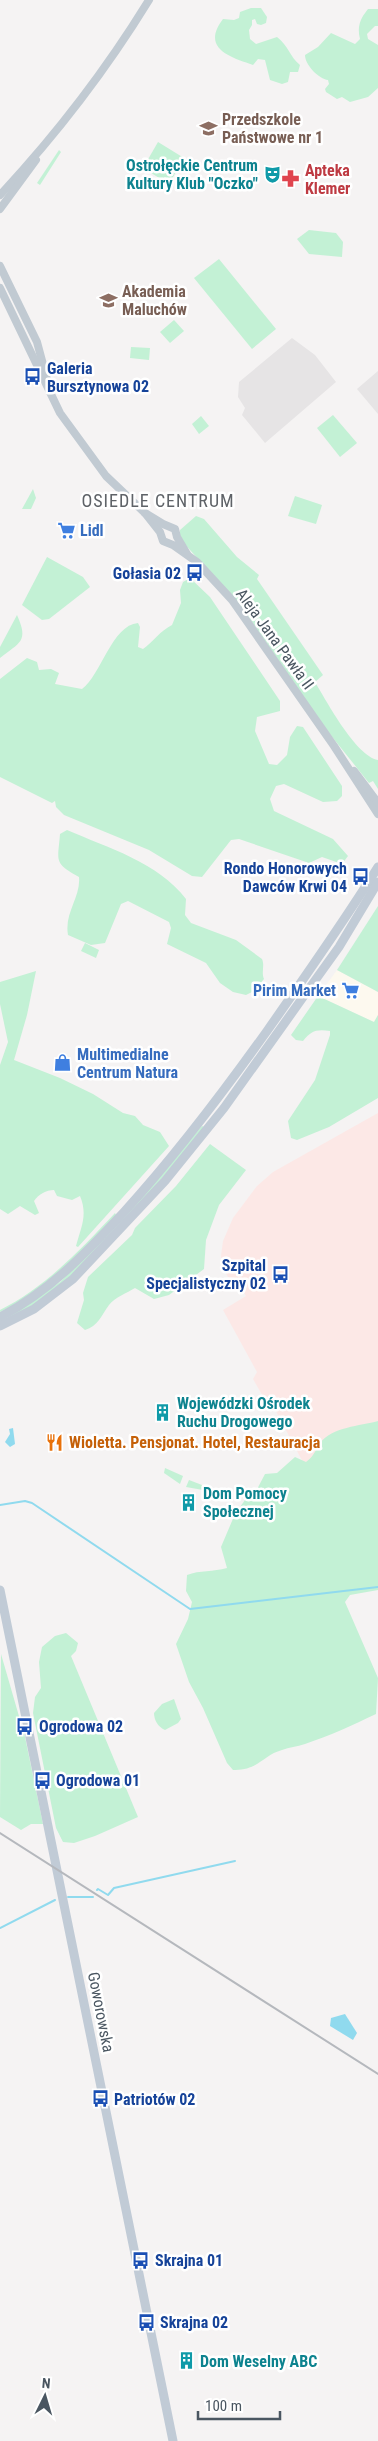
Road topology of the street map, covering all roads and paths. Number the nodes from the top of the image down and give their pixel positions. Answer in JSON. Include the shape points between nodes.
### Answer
{"nodes":[{"id":1,"x":149,"y":0,"type":"edge"},
{"id":2,"x":51,"y":136,"type":"junction"},
{"id":3,"x":0,"y":195,"type":"edge"},
{"id":4,"x":0,"y":209,"type":"edge"},
{"id":5,"x":0,"y":266,"type":"edge"},
{"id":6,"x":0,"y":288,"type":"edge"},
{"id":7,"x":50,"y":392,"type":"junction"},
{"id":8,"x":145,"y":513,"type":"junction"},
{"id":9,"x":166,"y":526,"type":"junction"},
{"id":10,"x":160,"y":532,"type":"junction"},
{"id":11,"x":177,"y":537,"type":"junction"},
{"id":12,"x":170,"y":543,"type":"junction"},
{"id":13,"x":187,"y":554,"type":"junction"},
{"id":14,"x":334,"y":746,"type":"junction"},
{"id":15,"x":378,"y":803,"type":"edge"},
{"id":16,"x":378,"y":814,"type":"edge"},
{"id":17,"x":378,"y":868,"type":"edge"},
{"id":18,"x":378,"y":882,"type":"edge"},
{"id":19,"x":0,"y":1317,"type":"edge"},
{"id":20,"x":0,"y":1326,"type":"edge"},
{"id":21,"x":0,"y":1590,"type":"edge"},
{"id":22,"x":174,"y":2441,"type":"edge"}],
"edges":[{"from":1,"to":2,"type":"street","via":[[114,56]]},
{"from":2,"to":3,"type":"street"},
{"from":2,"to":4,"type":"street"},
{"from":5,"to":7,"type":"street","via":[[37,342]]},
{"from":6,"to":7,"type":"street"},
{"from":7,"to":8,"type":"street","via":[[70,427],[106,476]]},
{"from":8,"to":9,"type":"street"},
{"from":8,"to":10,"type":"street"},
{"from":9,"to":10,"type":"street"},
{"from":9,"to":11,"type":"street","via":[[175,529]]},
{"from":10,"to":12,"type":"street","via":[[163,541]]},
{"from":11,"to":12,"type":"street"},
{"from":11,"to":13,"type":"street","name":"Aleja Jana Pawła II"},
{"from":12,"to":13,"type":"street","name":"Aleja Jana Pawła II"},
{"from":13,"to":14,"type":"street","name":"Aleja Jana Pawła II","via":[[222,588],[248,621]]},
{"from":14,"to":15,"type":"street","name":"Aleja Jana Pawła II"},
{"from":14,"to":16,"type":"street","name":"Aleja Jana Pawła II"},
{"from":17,"to":19,"type":"main road","via":[[331,942],[163,1168],[66,1272]]},
{"from":18,"to":20,"type":"main road","via":[[339,947],[224,1108],[166,1181],[61,1290],[34,1309]]},
{"from":21,"to":22,"type":"main road","name":"Goworowska"}]}
